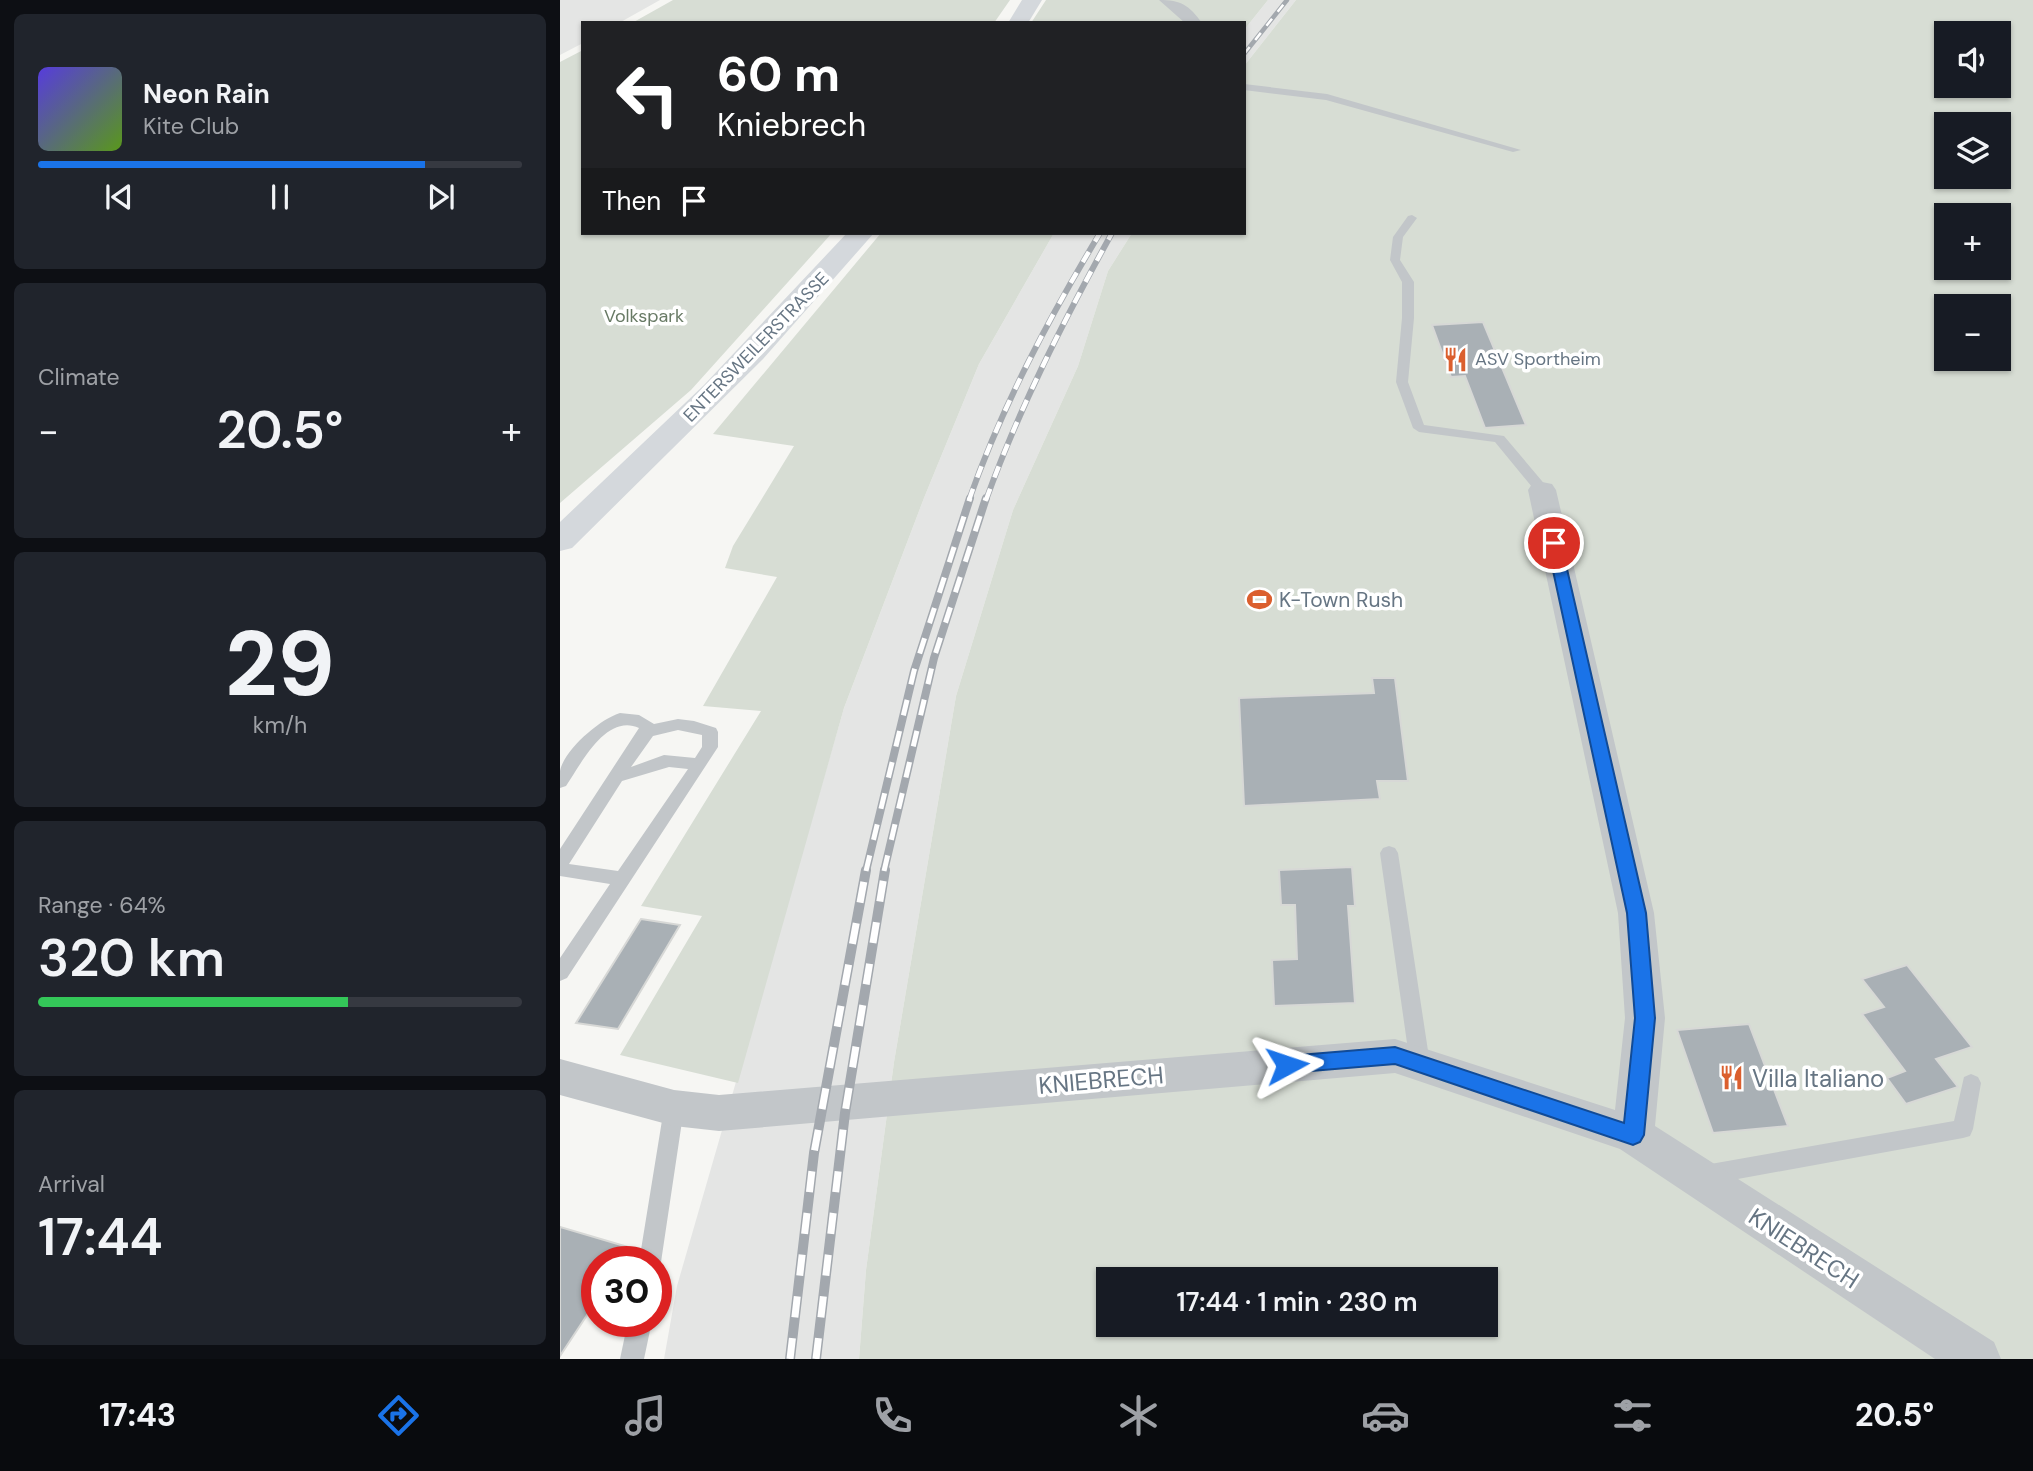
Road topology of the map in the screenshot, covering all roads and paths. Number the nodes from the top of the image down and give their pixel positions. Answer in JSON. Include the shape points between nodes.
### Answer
{"nodes":[{"id":1,"x":1032,"y":0,"type":"edge"},
{"id":2,"x":1167,"y":0,"type":"edge"},
{"id":3,"x":1019,"y":21,"type":"edge"},
{"id":4,"x":1192,"y":21,"type":"edge"},
{"id":5,"x":1246,"y":87,"type":"edge"},
{"id":6,"x":1516,"y":150,"type":"dead end"},
{"id":7,"x":1412,"y":218,"type":"dead end"},
{"id":8,"x":859,"y":235,"type":"edge"},
{"id":9,"x":649,"y":459,"type":"junction"},
{"id":10,"x":1542,"y":490,"type":"joint"},
{"id":11,"x":560,"y":541,"type":"edge"},
{"id":12,"x":560,"y":561,"type":"edge"},
{"id":13,"x":647,"y":732,"type":"junction"},
{"id":14,"x":699,"y":765,"type":"junction"},
{"id":15,"x":616,"y":775,"type":"junction"},
{"id":16,"x":560,"y":782,"type":"edge"},
{"id":17,"x":1389,"y":853,"type":"dead end"},
{"id":18,"x":560,"y":866,"type":"edge"},
{"id":19,"x":623,"y":879,"type":"junction"},
{"id":20,"x":560,"y":973,"type":"edge"},
{"id":21,"x":1420,"y":1064,"type":"junction"},
{"id":22,"x":560,"y":1077,"type":"edge"},
{"id":23,"x":1971,"y":1083,"type":"dead end"},
{"id":24,"x":674,"y":1108,"type":"junction"},
{"id":25,"x":1633,"y":1135,"type":"junction"},
{"id":26,"x":1695,"y":1176,"type":"junction"},
{"id":27,"x":652,"y":1246,"type":"edge"},
{"id":28,"x":637,"y":1337,"type":"edge"},
{"id":29,"x":632,"y":1359,"type":"edge"},
{"id":30,"x":1976,"y":1359,"type":"edge"}],
"edges":[{"from":1,"to":3,"type":"main road"},
{"from":2,"to":4,"type":"street"},
{"from":5,"to":6,"type":"lane","via":[[1327,97]]},
{"from":7,"to":10,"type":"lane","via":[[1398,237],[1395,260],[1408,282],[1402,382],[1419,428],[1499,439]]},
{"from":8,"to":9,"type":"main road","name":"ENTERSWEILERSTRASSE"},
{"from":9,"to":11,"type":"main road","name":"ENTERSWEILERSTRASSE"},
{"from":9,"to":12,"type":"main road","name":"ENTERSWEILERSTRASSE"},
{"from":10,"to":25,"type":"street","via":[[1636,913],[1645,1018]]},
{"from":13,"to":14,"type":"lane","via":[[678,724],[710,732],[710,747]]},
{"from":13,"to":15,"type":"lane"},
{"from":13,"to":16,"type":"lane","via":[[647,725],[638,719],[611,721]]},
{"from":14,"to":15,"type":"lane","via":[[672,760],[656,762],[632,776]]},
{"from":14,"to":19,"type":"lane"},
{"from":15,"to":18,"type":"lane"},
{"from":17,"to":21,"type":"lane"},
{"from":18,"to":19,"type":"lane"},
{"from":19,"to":20,"type":"lane"},
{"from":21,"to":24,"type":"street","name":"KNIEBRECH","via":[[1395,1056],[719,1113]]},
{"from":21,"to":25,"type":"street","name":"KNIEBRECH"},
{"from":22,"to":24,"type":"street","name":"KNIEBRECH"},
{"from":23,"to":26,"type":"lane","via":[[1963,1129]]},
{"from":24,"to":27,"type":"lane"},
{"from":25,"to":26,"type":"street","name":"KNIEBRECH"},
{"from":26,"to":30,"type":"street","name":"KNIEBRECH"},
{"from":28,"to":29,"type":"lane"}]}
